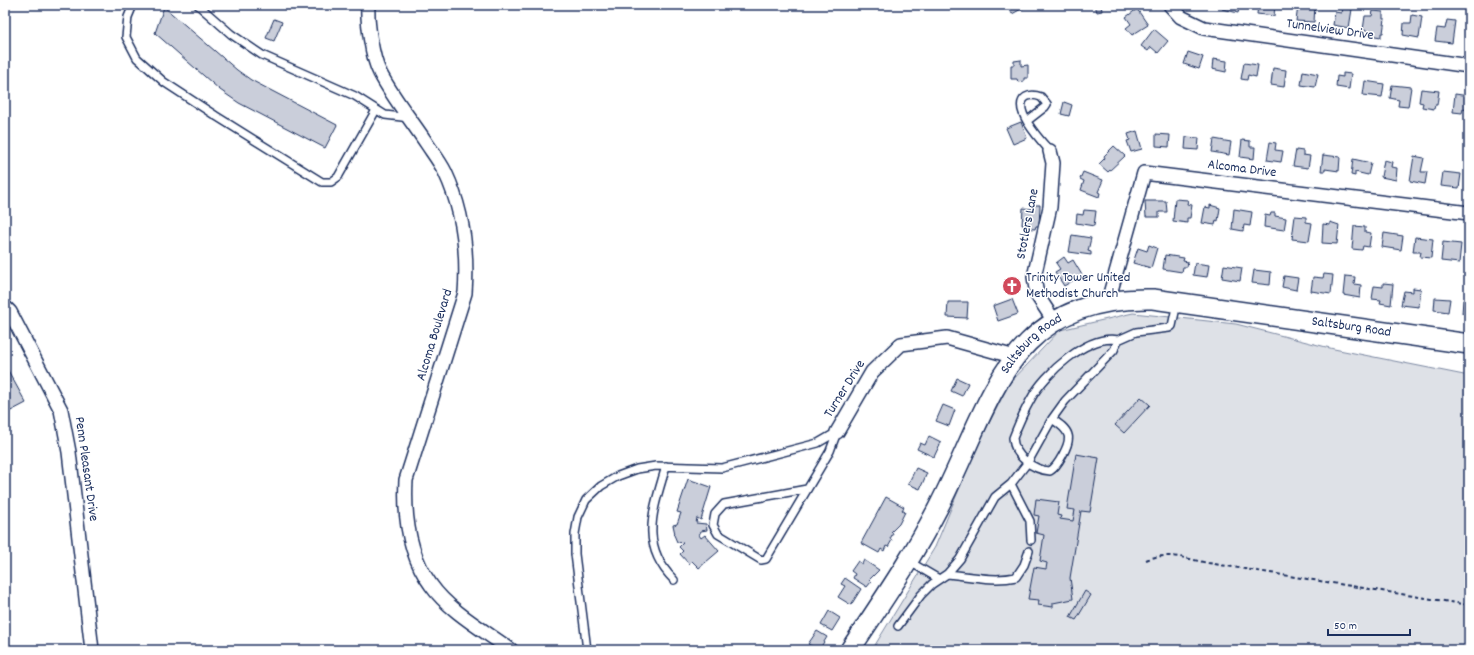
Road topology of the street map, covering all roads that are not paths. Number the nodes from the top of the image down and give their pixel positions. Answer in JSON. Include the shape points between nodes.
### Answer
{"nodes":[{"id":1,"x":133,"y":5,"type":"edge"},
{"id":2,"x":198,"y":5,"type":"edge"},
{"id":3,"x":368,"y":5,"type":"edge"},
{"id":4,"x":1170,"y":5,"type":"edge"},
{"id":5,"x":1469,"y":66,"type":"edge"},
{"id":6,"x":376,"y":110,"type":"junction"},
{"id":7,"x":410,"y":118,"type":"junction"},
{"id":8,"x":1027,"y":121,"type":"dead end"},
{"id":9,"x":1050,"y":151,"type":"joint"},
{"id":10,"x":1469,"y":213,"type":"edge"},
{"id":11,"x":1108,"y":301,"type":"junction"},
{"id":12,"x":1177,"y":302,"type":"junction"},
{"id":13,"x":5,"y":307,"type":"edge"},
{"id":14,"x":1054,"y":322,"type":"junction"},
{"id":15,"x":1118,"y":340,"type":"junction"},
{"id":16,"x":1469,"y":344,"type":"edge"},
{"id":17,"x":1015,"y":357,"type":"junction"},
{"id":18,"x":1052,"y":419,"type":"junction"},
{"id":19,"x":837,"y":432,"type":"junction"},
{"id":20,"x":1028,"y":462,"type":"junction"},
{"id":21,"x":666,"y":466,"type":"junction"},
{"id":22,"x":1011,"y":484,"type":"junction"},
{"id":23,"x":807,"y":489,"type":"junction"},
{"id":24,"x":1031,"y":540,"type":"dead end"},
{"id":25,"x":1029,"y":551,"type":"dead end"},
{"id":26,"x":909,"y":561,"type":"junction"},
{"id":27,"x":947,"y":574,"type":"junction"},
{"id":28,"x":939,"y":579,"type":"junction"},
{"id":29,"x":674,"y":580,"type":"dead end"},
{"id":30,"x":898,"y":626,"type":"dead end"},
{"id":31,"x":92,"y":650,"type":"edge"},
{"id":32,"x":511,"y":650,"type":"edge"},
{"id":33,"x":587,"y":650,"type":"edge"},
{"id":34,"x":850,"y":650,"type":"edge"}],
"edges":[{"from":1,"to":6,"type":"lane","via":[[128,17],[126,36],[137,58],[170,86],[322,182],[331,182],[338,177]]},
{"from":2,"to":6,"type":"lane","via":[[231,34],[262,55],[356,96]]},
{"from":3,"to":7,"type":"street","name":"Alcoma Boulevard","via":[[371,37],[380,72]]},
{"from":4,"to":5,"type":"street","name":"Tunnelview Drive","via":[[1181,17],[1204,28]]},
{"from":6,"to":7,"type":"lane","via":[[385,115]]},
{"from":7,"to":32,"type":"street","name":"Alcoma Boulevard","via":[[444,171],[458,202],[467,269],[466,293],[406,480],[404,507],[416,557],[431,585],[456,611]]},
{"from":8,"to":9,"type":"lane"},
{"from":9,"to":14,"type":"street","name":"Stotlers Lane","via":[[1053,163],[1050,206],[1034,277],[1037,295]]},
{"from":10,"to":11,"type":"street","name":"Alcoma Drive","via":[[1144,173]]},
{"from":11,"to":12,"type":"main road","name":"Saltsburg Road","via":[[1129,299]]},
{"from":11,"to":14,"type":"main road","name":"Saltsburg Road","via":[[1088,306]]},
{"from":12,"to":15,"type":"lane","via":[[1172,326],[1169,328],[1136,332]]},
{"from":12,"to":16,"type":"main road","name":"Saltsburg Road"},
{"from":13,"to":31,"type":"street","name":"Penn Pleasant Drive","via":[[10,312],[61,410],[69,452]]},
{"from":14,"to":17,"type":"main road","name":"Saltsburg Road","via":[[1032,338]]},
{"from":15,"to":18,"type":"lane","via":[[1114,350],[1065,401]]},
{"from":15,"to":20,"type":"lane","via":[[1108,338],[1076,352],[1039,386],[1013,438],[1015,448]]},
{"from":17,"to":19,"type":"street","name":"Turner Drive","via":[[947,338],[900,344],[872,372]]},
{"from":17,"to":26,"type":"main road","name":"Saltsburg Road","via":[[986,404],[939,506]]},
{"from":18,"to":20,"type":"lane"},
{"from":18,"to":20,"type":"lane","via":[[1063,427],[1068,435],[1068,442],[1059,462],[1050,471],[1041,471]]},
{"from":19,"to":21,"type":"lane","via":[[818,443],[722,468]]},
{"from":19,"to":23,"type":"lane","via":[[830,452]]},
{"from":20,"to":22,"type":"lane"},
{"from":21,"to":29,"type":"lane","via":[[653,513],[652,537],[658,560]]},
{"from":21,"to":33,"type":"lane","via":[[637,469],[618,476],[601,486],[586,500],[578,517],[575,554]]},
{"from":22,"to":24,"type":"lane","via":[[1030,522]]},
{"from":22,"to":27,"type":"lane","via":[[995,497],[960,559]]},
{"from":23,"to":23,"type":"lane","via":[[764,560],[718,534],[712,525],[715,514],[724,504]]},
{"from":25,"to":27,"type":"lane","via":[[1016,577],[1009,579]]},
{"from":26,"to":28,"type":"lane"},
{"from":26,"to":34,"type":"main road","name":"Saltsburg Road"},
{"from":27,"to":28,"type":"lane"},
{"from":28,"to":30,"type":"lane","via":[[921,595]]}]}
